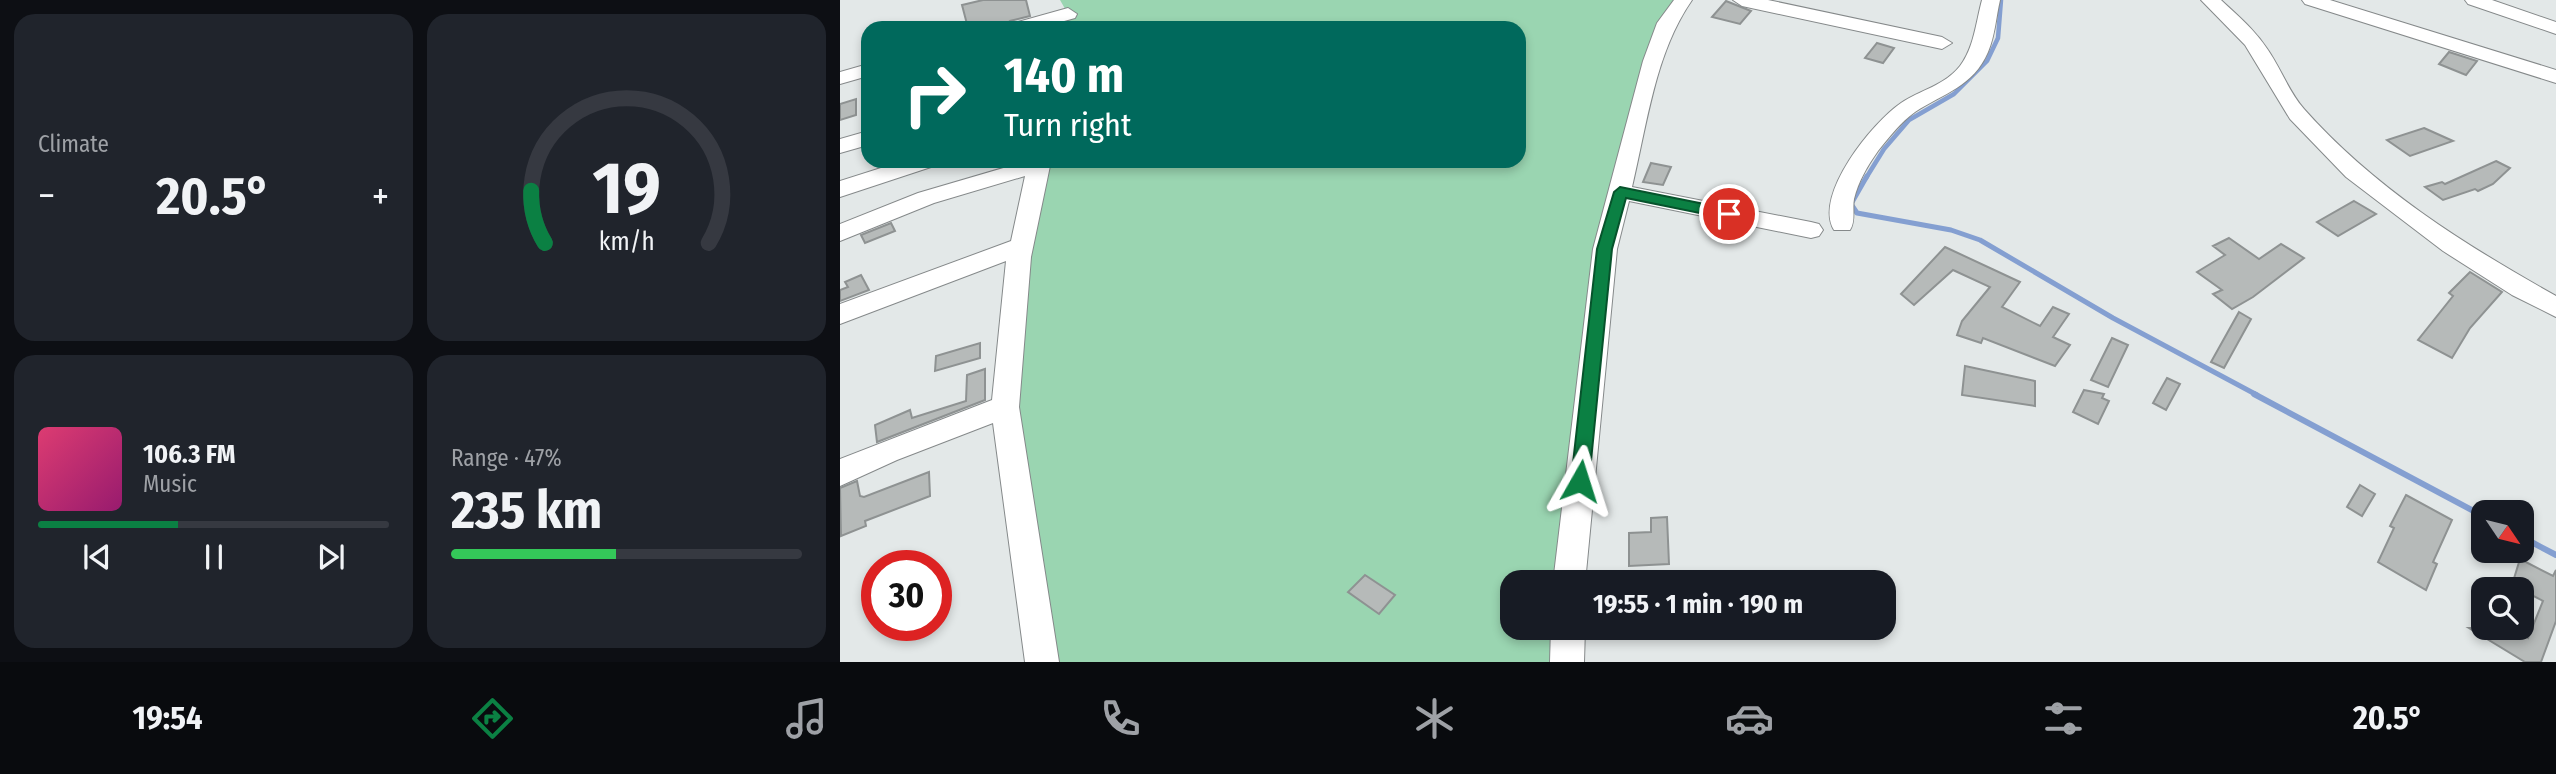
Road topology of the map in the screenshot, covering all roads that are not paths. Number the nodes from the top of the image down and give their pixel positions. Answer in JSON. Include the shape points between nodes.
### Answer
{"nodes":[{"id":1,"x":1683,"y":0,"type":"edge"},
{"id":2,"x":1742,"y":0,"type":"edge"},
{"id":3,"x":1992,"y":0,"type":"edge"},
{"id":4,"x":2210,"y":0,"type":"edge"},
{"id":5,"x":2311,"y":0,"type":"edge"},
{"id":6,"x":2473,"y":0,"type":"edge"},
{"id":7,"x":1065,"y":14,"type":"edge"},
{"id":8,"x":1042,"y":21,"type":"edge"},
{"id":9,"x":2556,"y":28,"type":"edge"},
{"id":10,"x":1942,"y":43,"type":"dead end"},
{"id":11,"x":861,"y":72,"type":"edge"},
{"id":12,"x":2556,"y":77,"type":"edge"},
{"id":13,"x":840,"y":78,"type":"edge"},
{"id":14,"x":861,"y":140,"type":"edge"},
{"id":15,"x":840,"y":146,"type":"edge"},
{"id":16,"x":904,"y":168,"type":"edge"},
{"id":17,"x":1023,"y":168,"type":"edge"},
{"id":18,"x":1038,"y":168,"type":"edge"},
{"id":19,"x":840,"y":189,"type":"edge"},
{"id":20,"x":1620,"y":192,"type":"junction"},
{"id":21,"x":1842,"y":224,"type":"dead end"},
{"id":22,"x":1811,"y":230,"type":"dead end"},
{"id":23,"x":840,"y":233,"type":"edge"},
{"id":24,"x":1021,"y":246,"type":"junction"},
{"id":25,"x":2556,"y":308,"type":"edge"},
{"id":26,"x":840,"y":314,"type":"edge"},
{"id":27,"x":1005,"y":407,"type":"junction"},
{"id":28,"x":840,"y":473,"type":"edge"},
{"id":29,"x":1570,"y":570,"type":"edge"},
{"id":30,"x":1568,"y":640,"type":"edge"},
{"id":31,"x":1042,"y":662,"type":"edge"},
{"id":32,"x":1567,"y":662,"type":"edge"}],
"edges":[{"from":1,"to":20,"type":"street","via":[[1666,23],[1653,61]]},
{"from":2,"to":10,"type":"street"},
{"from":3,"to":21,"type":"street","via":[[1982,47],[1967,71],[1941,92],[1898,115],[1853,172],[1840,202]]},
{"from":4,"to":25,"type":"street","via":[[2252,40],[2294,111],[2346,165],[2466,255]]},
{"from":5,"to":12,"type":"street"},
{"from":6,"to":9,"type":"street"},
{"from":7,"to":8,"type":"street"},
{"from":11,"to":13,"type":"street"},
{"from":14,"to":15,"type":"street"},
{"from":16,"to":19,"type":"street"},
{"from":17,"to":23,"type":"street","via":[[926,198]]},
{"from":18,"to":24,"type":"street"},
{"from":20,"to":22,"type":"street"},
{"from":20,"to":29,"type":"street","via":[[1605,249]]},
{"from":24,"to":26,"type":"street"},
{"from":24,"to":27,"type":"street"},
{"from":27,"to":28,"type":"street"},
{"from":27,"to":31,"type":"street"},
{"from":30,"to":32,"type":"street"}]}
